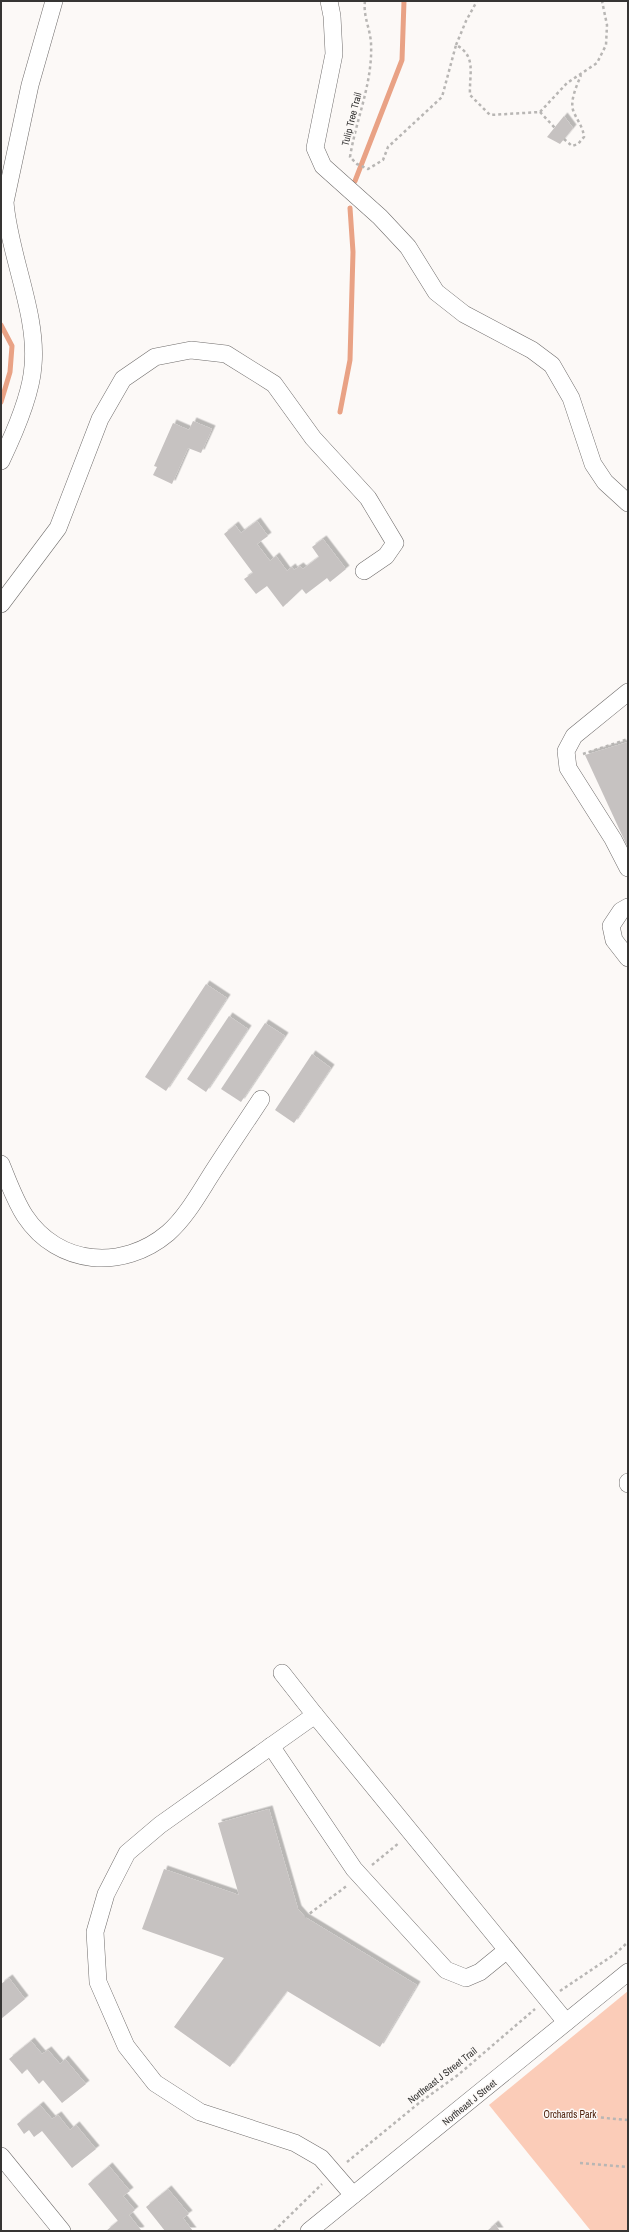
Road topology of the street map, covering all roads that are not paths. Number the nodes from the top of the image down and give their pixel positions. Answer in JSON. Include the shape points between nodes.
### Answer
{"nodes":[{"id":1,"x":54,"y":1,"type":"edge"},
{"id":2,"x":329,"y":1,"type":"edge"},
{"id":3,"x":1,"y":461,"type":"edge"},
{"id":4,"x":628,"y":503,"type":"edge"},
{"id":5,"x":364,"y":571,"type":"dead end"},
{"id":6,"x":1,"y":604,"type":"edge"},
{"id":7,"x":628,"y":692,"type":"edge"},
{"id":8,"x":628,"y":868,"type":"edge"},
{"id":9,"x":628,"y":907,"type":"edge"},
{"id":10,"x":628,"y":958,"type":"edge"},
{"id":11,"x":261,"y":1099,"type":"dead end"},
{"id":12,"x":1,"y":1164,"type":"edge"},
{"id":13,"x":282,"y":1674,"type":"dead end"},
{"id":14,"x":315,"y":1715,"type":"junction"},
{"id":15,"x":271,"y":1746,"type":"junction"},
{"id":16,"x":507,"y":1950,"type":"junction"},
{"id":17,"x":628,"y":1972,"type":"edge"},
{"id":18,"x":566,"y":2022,"type":"junction"},
{"id":19,"x":1,"y":2156,"type":"edge"},
{"id":20,"x":353,"y":2195,"type":"junction"},
{"id":21,"x":62,"y":2231,"type":"edge"},
{"id":22,"x":309,"y":2231,"type":"edge"}],
"edges":[{"from":1,"to":3,"type":"street","via":[[30,85],[5,202],[6,222],[31,326],[34,366],[25,400]]},
{"from":2,"to":4,"type":"street","via":[[334,54],[315,148],[323,166],[380,217],[408,247],[436,292],[464,314],[532,350],[552,365],[571,398],[593,464],[605,482]]},
{"from":5,"to":6,"type":"street","via":[[386,556],[396,543],[368,498],[313,438],[274,384],[226,354],[190,350],[155,357],[123,379],[100,419],[58,528]]},
{"from":7,"to":8,"type":"street","via":[[574,736],[566,751],[568,768],[613,839]]},
{"from":9,"to":10,"type":"street","via":[[611,926],[614,940]]},
{"from":11,"to":12,"type":"street","via":[[186,1213],[168,1233],[147,1248],[118,1258],[95,1259],[54,1244],[25,1216]]},
{"from":13,"to":14,"type":"street"},
{"from":14,"to":15,"type":"street"},
{"from":14,"to":16,"type":"street"},
{"from":15,"to":16,"type":"street","via":[[360,1875],[446,1970],[466,1978],[480,1972]]},
{"from":15,"to":20,"type":"street","via":[[127,1853],[106,1894],[95,1932],[98,1982],[126,2046],[155,2083],[200,2112],[295,2143],[321,2158]]},
{"from":16,"to":18,"type":"street"},
{"from":17,"to":18,"type":"street","name":"Northeast J Street"},
{"from":18,"to":20,"type":"street","name":"Northeast J Street"},
{"from":19,"to":21,"type":"street"},
{"from":20,"to":22,"type":"street","name":"Northeast J Street"}]}
